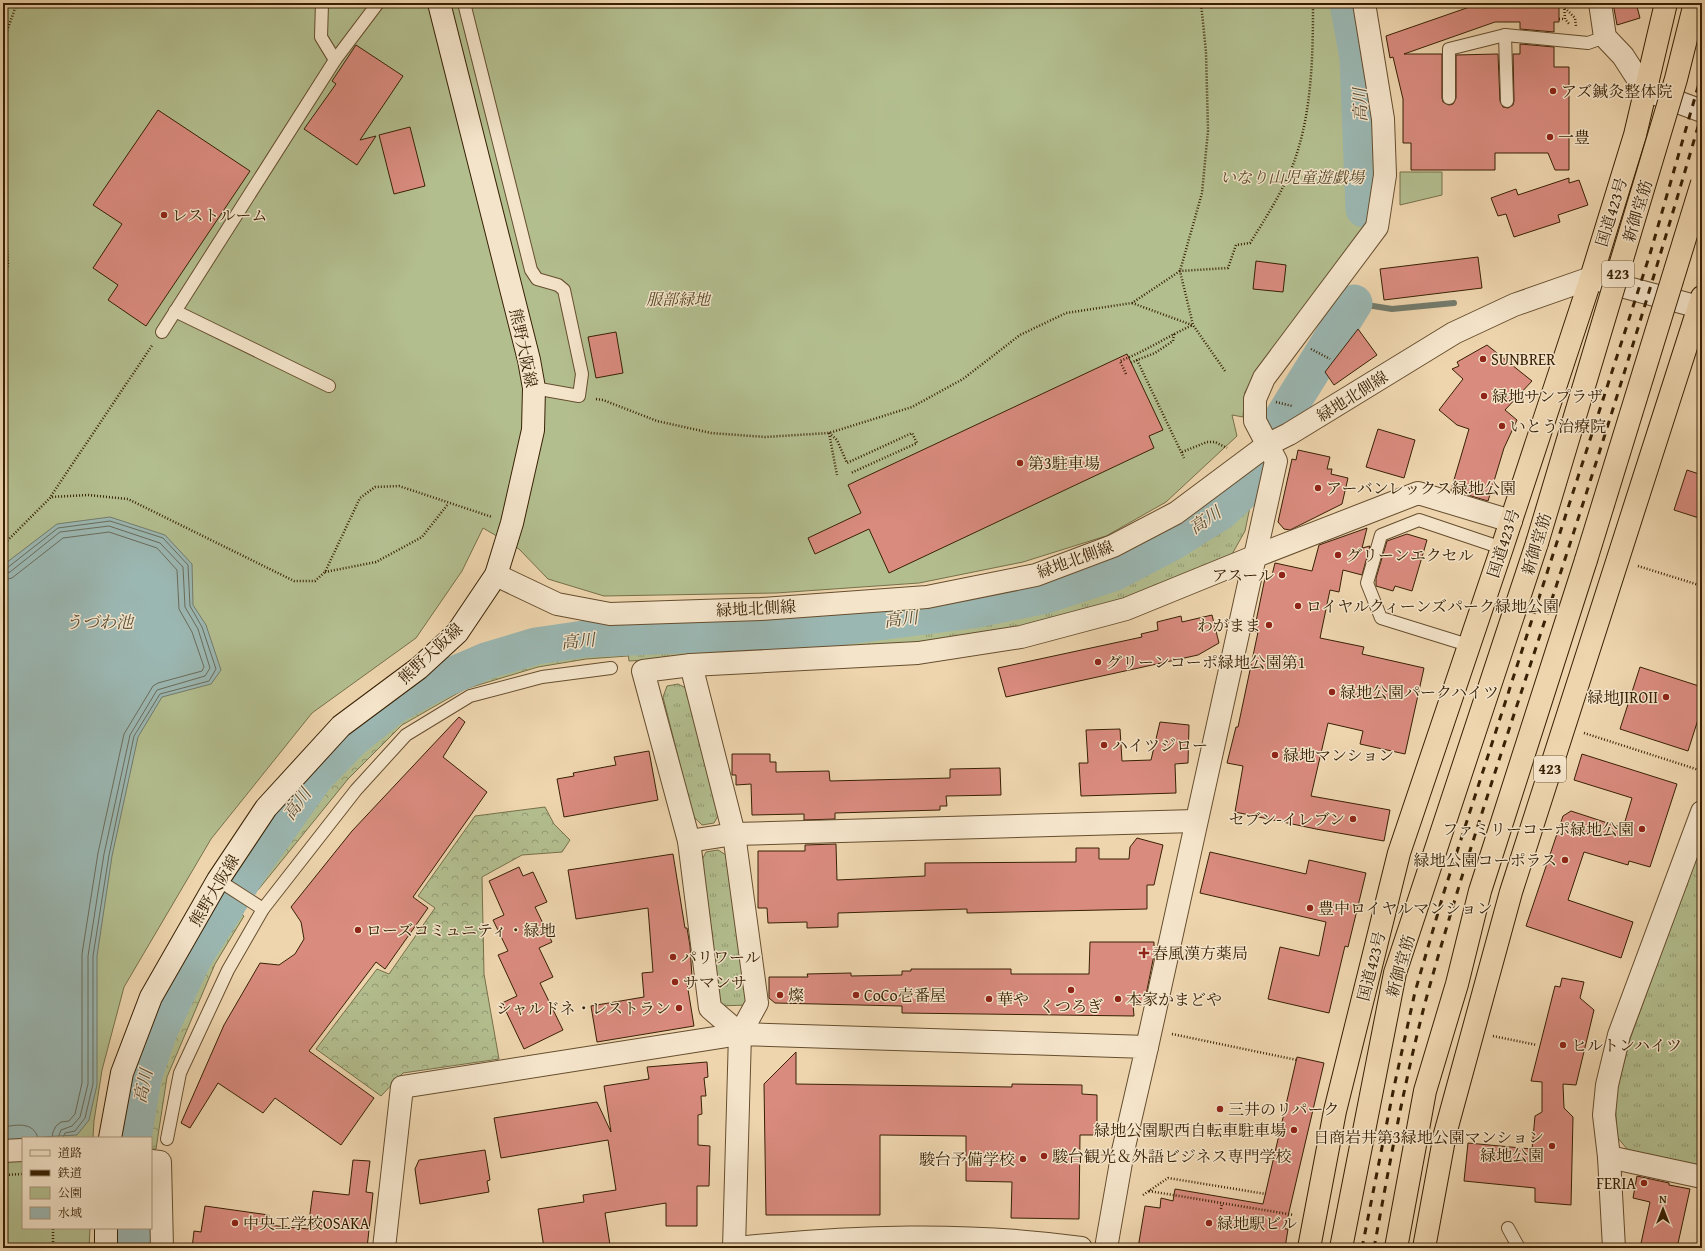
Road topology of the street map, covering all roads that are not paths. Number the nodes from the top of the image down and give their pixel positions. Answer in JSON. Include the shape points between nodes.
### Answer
{"nodes":[{"id":1,"x":322,"y":3,"type":"edge"},
{"id":2,"x":378,"y":3,"type":"edge"},
{"id":3,"x":438,"y":3,"type":"edge"},
{"id":4,"x":464,"y":3,"type":"edge"},
{"id":5,"x":1364,"y":3,"type":"edge"},
{"id":6,"x":1600,"y":3,"type":"edge"},
{"id":7,"x":1666,"y":3,"type":"edge"},
{"id":8,"x":1695,"y":3,"type":"edge"},
{"id":9,"x":1505,"y":35,"type":"junction"},
{"id":10,"x":1605,"y":37,"type":"junction"},
{"id":11,"x":335,"y":60,"type":"junction"},
{"id":12,"x":1645,"y":90,"type":"junction"},
{"id":13,"x":1449,"y":98,"type":"dead end"},
{"id":14,"x":1507,"y":101,"type":"dead end"},
{"id":15,"x":1702,"y":111,"type":"edge"},
{"id":16,"x":1702,"y":183,"type":"edge"},
{"id":17,"x":1591,"y":278,"type":"junction"},
{"id":18,"x":1701,"y":305,"type":"edge"},
{"id":19,"x":175,"y":311,"type":"junction"},
{"id":20,"x":162,"y":332,"type":"road end"},
{"id":21,"x":329,"y":386,"type":"dead end"},
{"id":22,"x":534,"y":388,"type":"junction"},
{"id":23,"x":1267,"y":445,"type":"junction"},
{"id":24,"x":1511,"y":521,"type":"junction"},
{"id":25,"x":1502,"y":548,"type":"junction"},
{"id":26,"x":1256,"y":556,"type":"junction"},
{"id":27,"x":496,"y":575,"type":"junction"},
{"id":28,"x":1468,"y":645,"type":"junction"},
{"id":29,"x":691,"y":665,"type":"junction"},
{"id":30,"x":611,"y":668,"type":"dead end"},
{"id":31,"x":1702,"y":812,"type":"edge"},
{"id":32,"x":1195,"y":821,"type":"junction"},
{"id":33,"x":734,"y":834,"type":"junction"},
{"id":34,"x":689,"y":841,"type":"junction"},
{"id":35,"x":218,"y":880,"type":"junction"},
{"id":36,"x":263,"y":909,"type":"junction"},
{"id":37,"x":1395,"y":973,"type":"junction"},
{"id":38,"x":1457,"y":984,"type":"junction"},
{"id":39,"x":740,"y":1034,"type":"junction"},
{"id":40,"x":1146,"y":1047,"type":"junction"},
{"id":41,"x":1335,"y":1111,"type":"junction"},
{"id":42,"x":1445,"y":1134,"type":"junction"},
{"id":43,"x":110,"y":1137,"type":"edge"},
{"id":44,"x":167,"y":1139,"type":"dead end"},
{"id":45,"x":22,"y":1150,"type":"edge"},
{"id":46,"x":3,"y":1151,"type":"edge"},
{"id":47,"x":1609,"y":1157,"type":"junction"},
{"id":48,"x":22,"y":1158,"type":"edge"},
{"id":49,"x":3,"y":1159,"type":"edge"},
{"id":50,"x":152,"y":1161,"type":"edge"},
{"id":51,"x":1702,"y":1177,"type":"edge"},
{"id":52,"x":1508,"y":1228,"type":"dead end"},
{"id":53,"x":106,"y":1229,"type":"edge"},
{"id":54,"x":106,"y":1248,"type":"edge"},
{"id":55,"x":162,"y":1248,"type":"edge"},
{"id":56,"x":384,"y":1248,"type":"edge"},
{"id":57,"x":734,"y":1248,"type":"edge"},
{"id":58,"x":738,"y":1248,"type":"edge"},
{"id":59,"x":1081,"y":1248,"type":"edge"},
{"id":60,"x":1106,"y":1248,"type":"edge"},
{"id":61,"x":1310,"y":1248,"type":"edge"},
{"id":62,"x":1341,"y":1248,"type":"edge"},
{"id":63,"x":1396,"y":1248,"type":"edge"},
{"id":64,"x":1424,"y":1248,"type":"edge"},
{"id":65,"x":1519,"y":1248,"type":"edge"},
{"id":66,"x":1614,"y":1248,"type":"edge"}],
"edges":[{"from":1,"to":11,"type":"lane","via":[[321,37]]},
{"from":2,"to":11,"type":"lane"},
{"from":3,"to":22,"type":"street","name":"熊野大阪線"},
{"from":4,"to":22,"type":"lane","via":[[531,270],[537,279],[558,285],[564,290],[582,374],[579,396]]},
{"from":5,"to":23,"type":"street","via":[[1383,119],[1385,175],[1377,227],[1264,378],[1255,399],[1255,421]]},
{"from":6,"to":10,"type":"street"},
{"from":7,"to":12,"type":"highway","name":"国道423号","number":"423"},
{"from":8,"to":37,"type":"highway","name":"新御堂筋","number":"423","bridge":true,"via":[[1676,79],[1537,543]]},
{"from":9,"to":10,"type":"lane","via":[[1588,42]]},
{"from":9,"to":13,"type":"lane","via":[[1449,49]]},
{"from":9,"to":14,"type":"lane"},
{"from":10,"to":12,"type":"street","via":[[1623,56]]},
{"from":11,"to":19,"type":"lane"},
{"from":12,"to":15,"type":"street"},
{"from":12,"to":17,"type":"highway","name":"国道423号","number":"423","via":[[1635,135]]},
{"from":16,"to":38,"type":"highway","number":"423","bridge":true,"via":[[1586,560],[1480,891]]},
{"from":17,"to":18,"type":"street"},
{"from":17,"to":23,"type":"street","name":"緑地北側線","via":[[1514,305],[1454,333],[1290,434]]},
{"from":17,"to":24,"type":"highway","name":"国道423号","number":"423"},
{"from":18,"to":42,"type":"highway","number":"423","via":[[1511,892]]},
{"from":19,"to":20,"type":"lane"},
{"from":19,"to":21,"type":"lane"},
{"from":22,"to":27,"type":"street","name":"熊野大阪線","via":[[532,430],[512,523]]},
{"from":23,"to":26,"type":"street","via":[[1276,461]]},
{"from":23,"to":27,"type":"street","name":"緑地北側線","via":[[1176,513],[1113,546],[1036,575],[927,597],[761,609],[610,614],[557,604]]},
{"from":24,"to":25,"type":"highway","name":"国道423号","number":"423"},
{"from":24,"to":26,"type":"street","via":[[1418,493]]},
{"from":25,"to":28,"type":"highway","name":"国道423号","number":"423"},
{"from":25,"to":28,"type":"lane","via":[[1419,520],[1380,535],[1367,582],[1381,618]]},
{"from":26,"to":29,"type":"street","via":[[1126,609],[1021,637],[918,653]]},
{"from":26,"to":32,"type":"street"},
{"from":27,"to":35,"type":"street","name":"熊野大阪線","via":[[457,633],[418,668],[335,732],[266,808]]},
{"from":28,"to":41,"type":"highway","name":"国道423号","number":"423","via":[[1399,853]]},
{"from":29,"to":33,"type":"street"},
{"from":29,"to":34,"type":"street","via":[[643,670]]},
{"from":30,"to":36,"type":"lane","via":[[542,677],[470,696],[406,735],[356,790]]},
{"from":31,"to":47,"type":"street","via":[[1619,1034],[1607,1085],[1604,1115]]},
{"from":32,"to":33,"type":"street"},
{"from":32,"to":40,"type":"street"},
{"from":33,"to":34,"type":"street"},
{"from":33,"to":39,"type":"street","via":[[757,1003]]},
{"from":34,"to":39,"type":"street","via":[[710,1008]]},
{"from":35,"to":36,"type":"lane"},
{"from":35,"to":43,"type":"street","name":"熊野大阪線","via":[[151,997],[122,1073]]},
{"from":36,"to":44,"type":"lane","via":[[228,970],[180,1073]]},
{"from":37,"to":41,"type":"highway"},
{"from":37,"to":62,"type":"highway","name":"新御堂筋","number":"423"},
{"from":38,"to":42,"type":"highway"},
{"from":38,"to":63,"type":"highway","number":"423","via":[[1425,1091]]},
{"from":39,"to":40,"type":"street"},
{"from":39,"to":56,"type":"street","via":[[402,1087]]},
{"from":39,"to":57,"type":"street"},
{"from":40,"to":60,"type":"street","via":[[1123,1151]]},
{"from":41,"to":61,"type":"highway","name":"国道423号","number":"423"},
{"from":42,"to":64,"type":"highway","number":"423"},
{"from":45,"to":46,"type":"street"},
{"from":47,"to":51,"type":"street"},
{"from":47,"to":66,"type":"street"},
{"from":48,"to":49,"type":"street"},
{"from":50,"to":55,"type":"street","via":[[160,1162]]},
{"from":52,"to":65,"type":"lane"},
{"from":53,"to":54,"type":"street"},
{"from":58,"to":59,"type":"street","via":[[888,1237],[982,1238]]}]}
